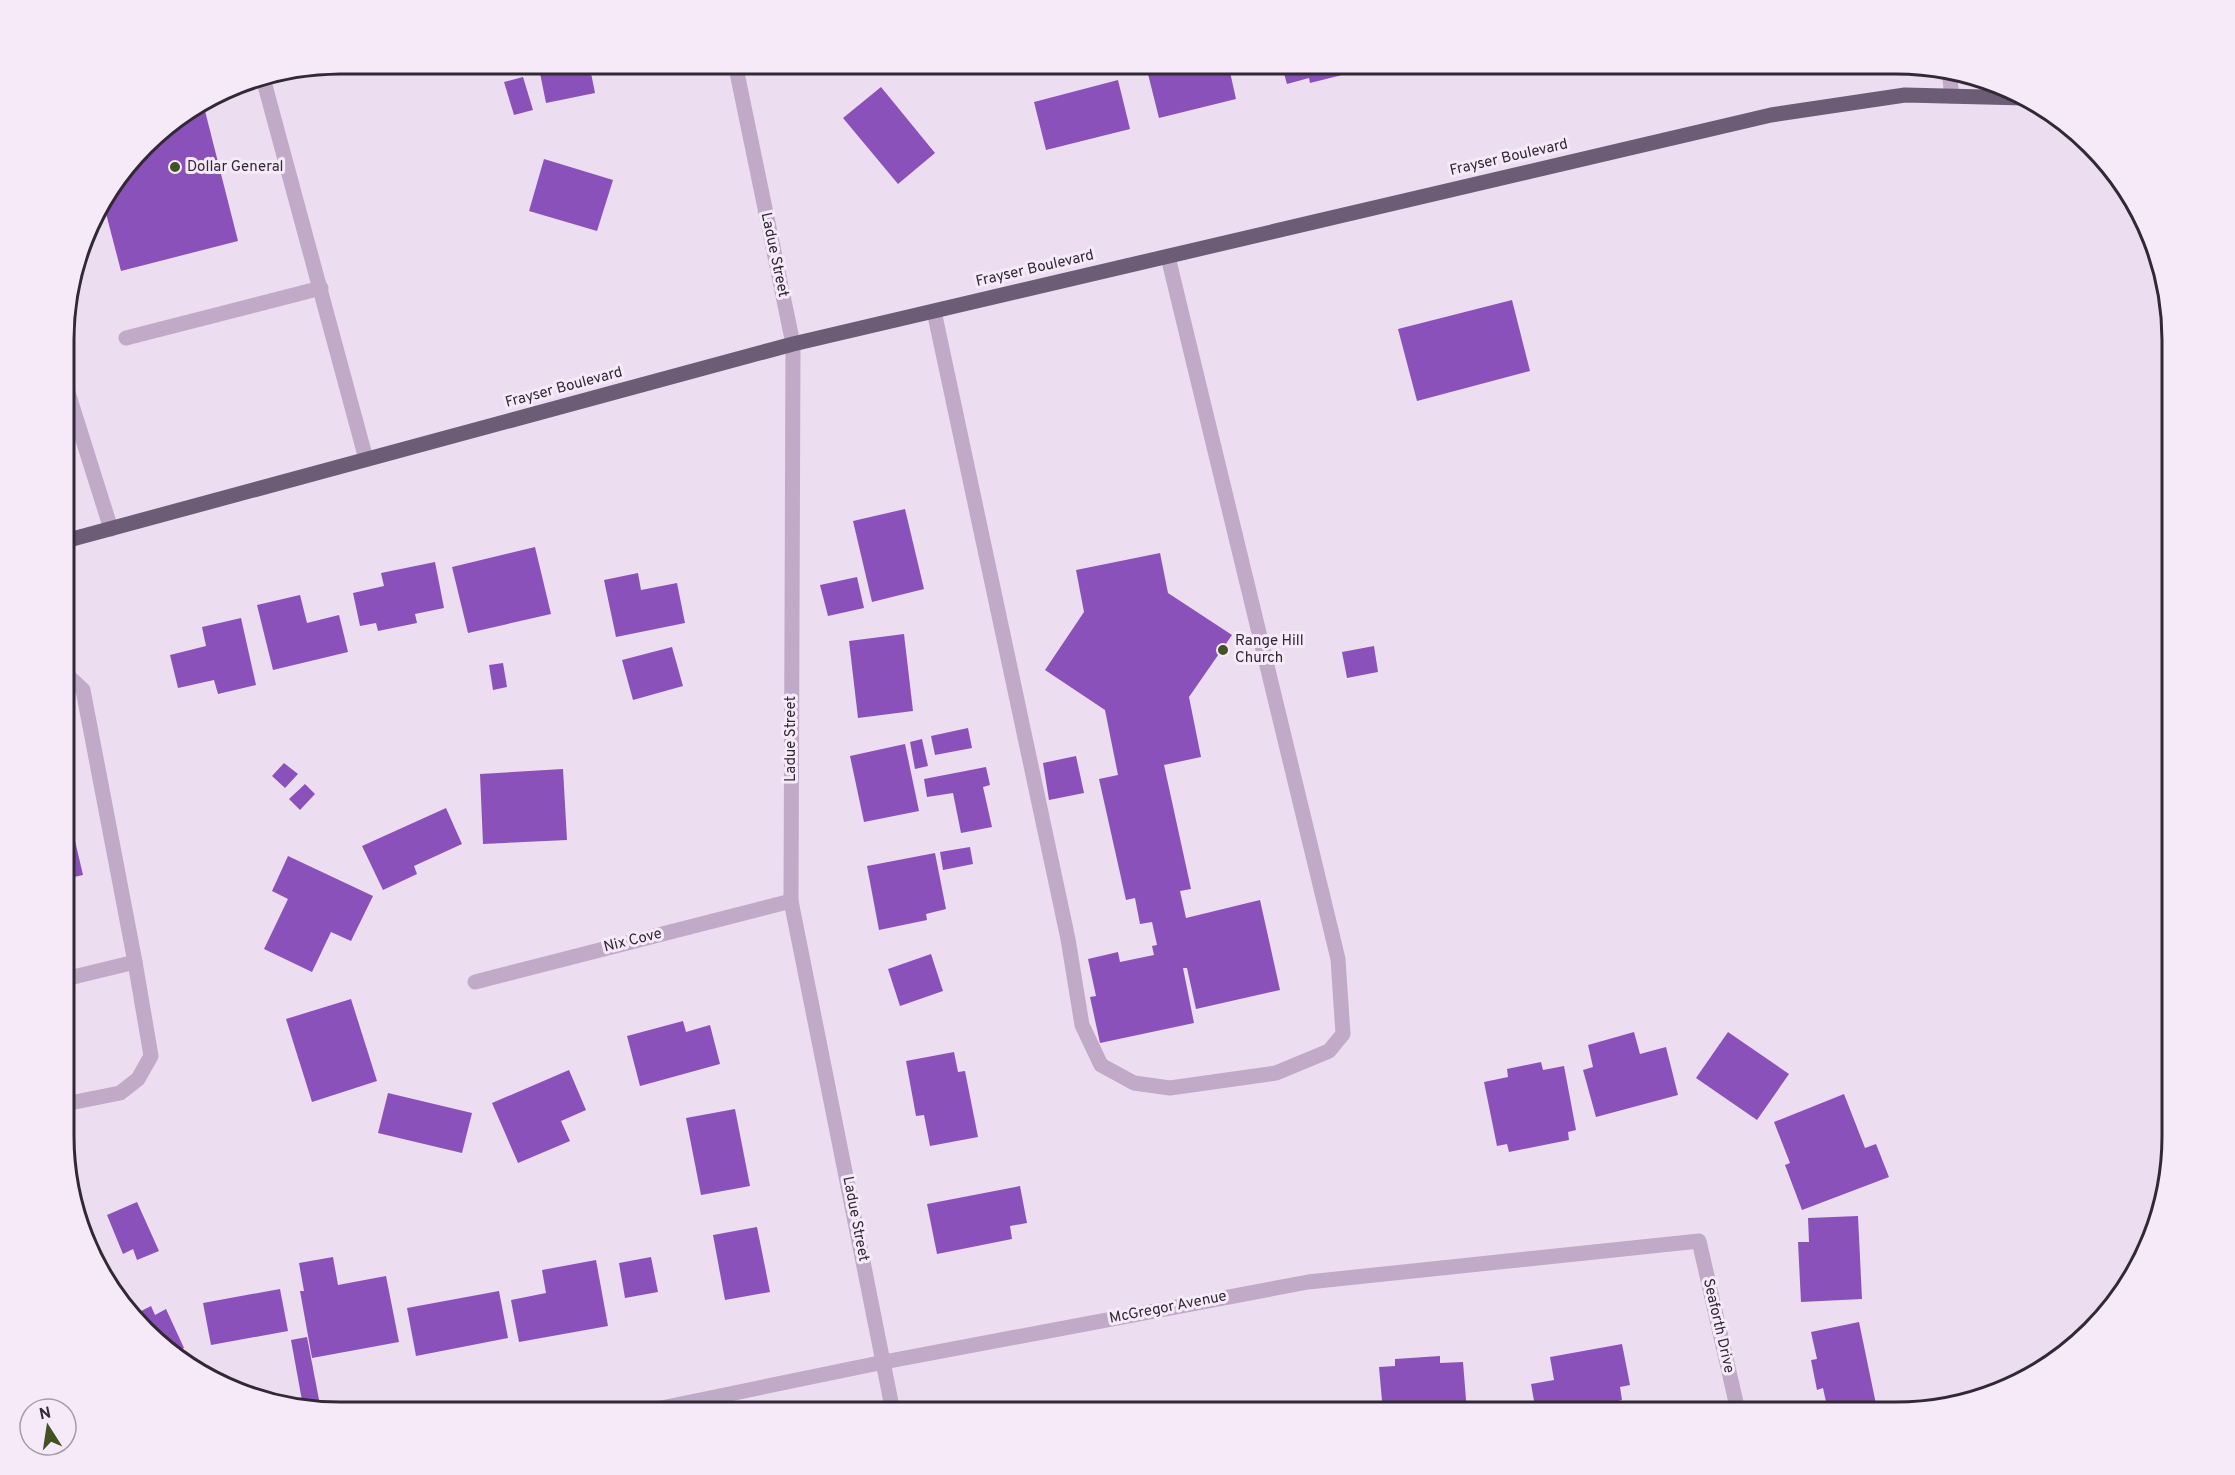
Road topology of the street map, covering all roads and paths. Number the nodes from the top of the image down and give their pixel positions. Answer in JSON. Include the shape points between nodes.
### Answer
{"nodes":[{"id":1,"x":737,"y":74,"type":"edge"},
{"id":2,"x":1950,"y":79,"type":"edge"},
{"id":3,"x":265,"y":85,"type":"edge"},
{"id":4,"x":1952,"y":96,"type":"junction"},
{"id":5,"x":2005,"y":97,"type":"edge"},
{"id":6,"x":1168,"y":257,"type":"junction"},
{"id":7,"x":321,"y":288,"type":"junction"},
{"id":8,"x":934,"y":311,"type":"junction"},
{"id":9,"x":126,"y":338,"type":"dead end"},
{"id":10,"x":793,"y":345,"type":"junction"},
{"id":11,"x":74,"y":423,"type":"edge"},
{"id":12,"x":366,"y":459,"type":"junction"},
{"id":13,"x":111,"y":528,"type":"junction"},
{"id":14,"x":74,"y":538,"type":"edge"},
{"id":15,"x":74,"y":682,"type":"edge"},
{"id":16,"x":791,"y":901,"type":"junction"},
{"id":17,"x":135,"y":962,"type":"junction"},
{"id":18,"x":74,"y":978,"type":"edge"},
{"id":19,"x":475,"y":982,"type":"dead end"},
{"id":20,"x":74,"y":1102,"type":"edge"},
{"id":21,"x":1699,"y":1241,"type":"joint"},
{"id":22,"x":884,"y":1362,"type":"junction"},
{"id":23,"x":690,"y":1402,"type":"edge"},
{"id":24,"x":891,"y":1402,"type":"edge"},
{"id":25,"x":1736,"y":1402,"type":"edge"}],
"edges":[{"from":1,"to":10,"type":"street","name":"Ladue Street"},
{"from":2,"to":4,"type":"street"},
{"from":3,"to":7,"type":"street"},
{"from":4,"to":5,"type":"main road","name":"Frayser Boulevard"},
{"from":4,"to":6,"type":"main road","name":"Frayser Boulevard","via":[[1905,95],[1771,115]]},
{"from":6,"to":8,"type":"main road","name":"Frayser Boulevard"},
{"from":6,"to":8,"type":"street","via":[[1338,958],[1343,1034],[1329,1051],[1276,1074],[1170,1088],[1134,1083],[1101,1065],[1082,1025],[1065,928]]},
{"from":7,"to":9,"type":"street"},
{"from":7,"to":12,"type":"street"},
{"from":8,"to":10,"type":"main road","name":"Frayser Boulevard"},
{"from":10,"to":12,"type":"main road","name":"Frayser Boulevard"},
{"from":10,"to":16,"type":"street","name":"Ladue Street"},
{"from":11,"to":13,"type":"street"},
{"from":12,"to":13,"type":"main road","name":"Frayser Boulevard"},
{"from":13,"to":14,"type":"main road","name":"Frayser Boulevard"},
{"from":15,"to":17,"type":"street","via":[[83,690]]},
{"from":16,"to":19,"type":"street","name":"Nix Cove"},
{"from":16,"to":22,"type":"street","name":"Ladue Street"},
{"from":17,"to":18,"type":"street"},
{"from":17,"to":20,"type":"street","via":[[151,1056],[147,1066],[120,1093]]},
{"from":21,"to":22,"type":"street","name":"McGregor Avenue","via":[[1308,1281]]},
{"from":21,"to":25,"type":"street","name":"Seaforth Drive"},
{"from":22,"to":23,"type":"street","name":"McGregor Avenue"},
{"from":22,"to":24,"type":"street","name":"Ladue Street"}]}
